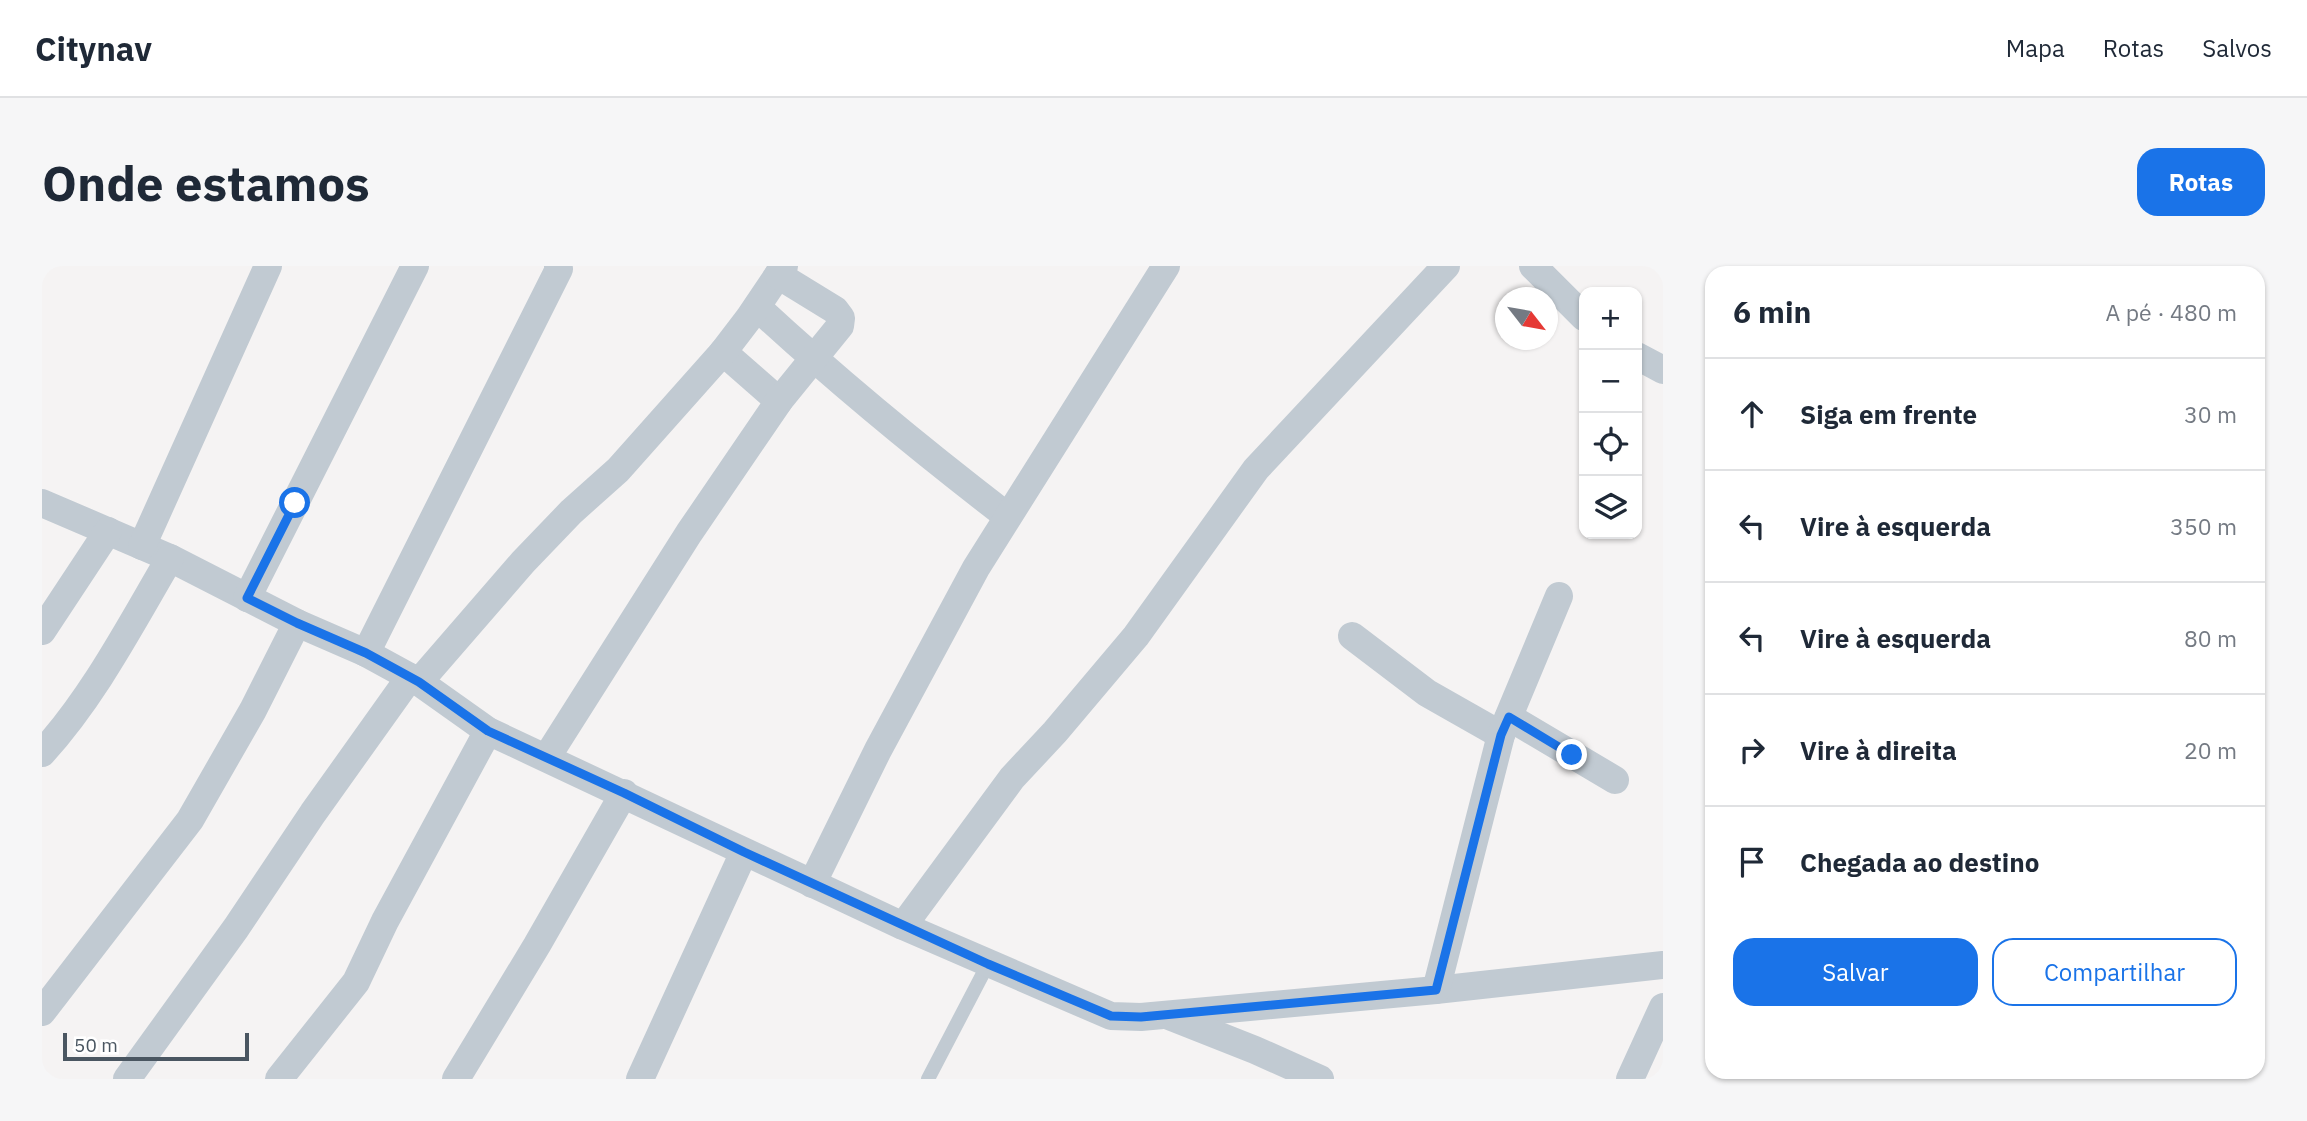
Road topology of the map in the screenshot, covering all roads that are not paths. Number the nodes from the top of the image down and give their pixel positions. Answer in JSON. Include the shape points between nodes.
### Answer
{"nodes":[{"id":1,"x":268,"y":266,"type":"edge"},
{"id":2,"x":415,"y":266,"type":"edge"},
{"id":3,"x":558,"y":266,"type":"edge"},
{"id":4,"x":1166,"y":266,"type":"edge"},
{"id":5,"x":1446,"y":266,"type":"edge"},
{"id":6,"x":1532,"y":266,"type":"edge"},
{"id":7,"x":781,"y":270,"type":"edge"},
{"id":8,"x":757,"y":307,"type":"junction"},
{"id":9,"x":1579,"y":312,"type":"edge"},
{"id":10,"x":723,"y":352,"type":"junction"},
{"id":11,"x":813,"y":359,"type":"junction"},
{"id":12,"x":1642,"y":359,"type":"edge"},
{"id":13,"x":1663,"y":370,"type":"edge"},
{"id":14,"x":779,"y":401,"type":"junction"},
{"id":15,"x":42,"y":503,"type":"edge"},
{"id":16,"x":1007,"y":516,"type":"junction"},
{"id":17,"x":107,"y":531,"type":"junction"},
{"id":18,"x":142,"y":546,"type":"junction"},
{"id":19,"x":170,"y":558,"type":"junction"},
{"id":20,"x":1559,"y":596,"type":"dead end"},
{"id":21,"x":247,"y":598,"type":"junction"},
{"id":22,"x":297,"y":623,"type":"junction"},
{"id":23,"x":42,"y":631,"type":"edge"},
{"id":24,"x":1352,"y":636,"type":"dead end"},
{"id":25,"x":366,"y":653,"type":"junction"},
{"id":26,"x":415,"y":679,"type":"junction"},
{"id":27,"x":1505,"y":726,"type":"junction"},
{"id":28,"x":488,"y":731,"type":"junction"},
{"id":29,"x":42,"y":753,"type":"edge"},
{"id":30,"x":547,"y":757,"type":"junction"},
{"id":31,"x":1615,"y":780,"type":"dead end"},
{"id":32,"x":624,"y":793,"type":"junction"},
{"id":33,"x":744,"y":852,"type":"junction"},
{"id":34,"x":812,"y":884,"type":"junction"},
{"id":35,"x":903,"y":926,"type":"junction"},
{"id":36,"x":988,"y":964,"type":"junction"},
{"id":37,"x":1663,"y":965,"type":"edge"},
{"id":38,"x":1436,"y":990,"type":"junction"},
{"id":39,"x":1663,"y":1007,"type":"edge"},
{"id":40,"x":42,"y":1012,"type":"edge"},
{"id":41,"x":1163,"y":1013,"type":"junction"},
{"id":42,"x":127,"y":1079,"type":"edge"},
{"id":43,"x":279,"y":1079,"type":"edge"},
{"id":44,"x":456,"y":1079,"type":"edge"},
{"id":45,"x":640,"y":1079,"type":"edge"},
{"id":46,"x":928,"y":1079,"type":"edge"},
{"id":47,"x":1320,"y":1079,"type":"edge"},
{"id":48,"x":1630,"y":1079,"type":"edge"}],
"edges":[{"from":1,"to":18,"type":"street"},
{"from":2,"to":21,"type":"street"},
{"from":3,"to":25,"type":"street"},
{"from":4,"to":16,"type":"street"},
{"from":5,"to":35,"type":"street","via":[[1256,469],[1136,636],[1012,778]]},
{"from":6,"to":9,"type":"street"},
{"from":7,"to":8,"type":"street"},
{"from":7,"to":11,"type":"street","via":[[841,318],[840,326]]},
{"from":8,"to":10,"type":"street"},
{"from":8,"to":11,"type":"street"},
{"from":10,"to":14,"type":"street"},
{"from":10,"to":26,"type":"street","via":[[618,470],[571,512]]},
{"from":11,"to":14,"type":"street"},
{"from":11,"to":16,"type":"street"},
{"from":12,"to":13,"type":"street"},
{"from":14,"to":30,"type":"street"},
{"from":15,"to":17,"type":"street"},
{"from":16,"to":34,"type":"street","via":[[878,750]]},
{"from":17,"to":18,"type":"street"},
{"from":17,"to":23,"type":"street"},
{"from":18,"to":19,"type":"street"},
{"from":19,"to":21,"type":"street"},
{"from":19,"to":29,"type":"street","via":[[115,651]]},
{"from":20,"to":27,"type":"street"},
{"from":21,"to":22,"type":"street"},
{"from":22,"to":25,"type":"street"},
{"from":22,"to":40,"type":"street","via":[[190,820]]},
{"from":24,"to":27,"type":"street","via":[[1427,693]]},
{"from":25,"to":26,"type":"street"},
{"from":26,"to":28,"type":"street"},
{"from":26,"to":42,"type":"street","via":[[313,813]]},
{"from":27,"to":31,"type":"street"},
{"from":27,"to":38,"type":"street"},
{"from":28,"to":30,"type":"street"},
{"from":28,"to":43,"type":"street","via":[[356,982]]},
{"from":30,"to":32,"type":"street"},
{"from":32,"to":33,"type":"street"},
{"from":32,"to":44,"type":"street"},
{"from":33,"to":34,"type":"street"},
{"from":33,"to":45,"type":"street"},
{"from":34,"to":35,"type":"street"},
{"from":35,"to":36,"type":"street"},
{"from":36,"to":41,"type":"street","via":[[1111,1016]]},
{"from":36,"to":46,"type":"lane"},
{"from":37,"to":38,"type":"street"},
{"from":38,"to":41,"type":"street"},
{"from":39,"to":48,"type":"street"},
{"from":41,"to":47,"type":"street"}]}
